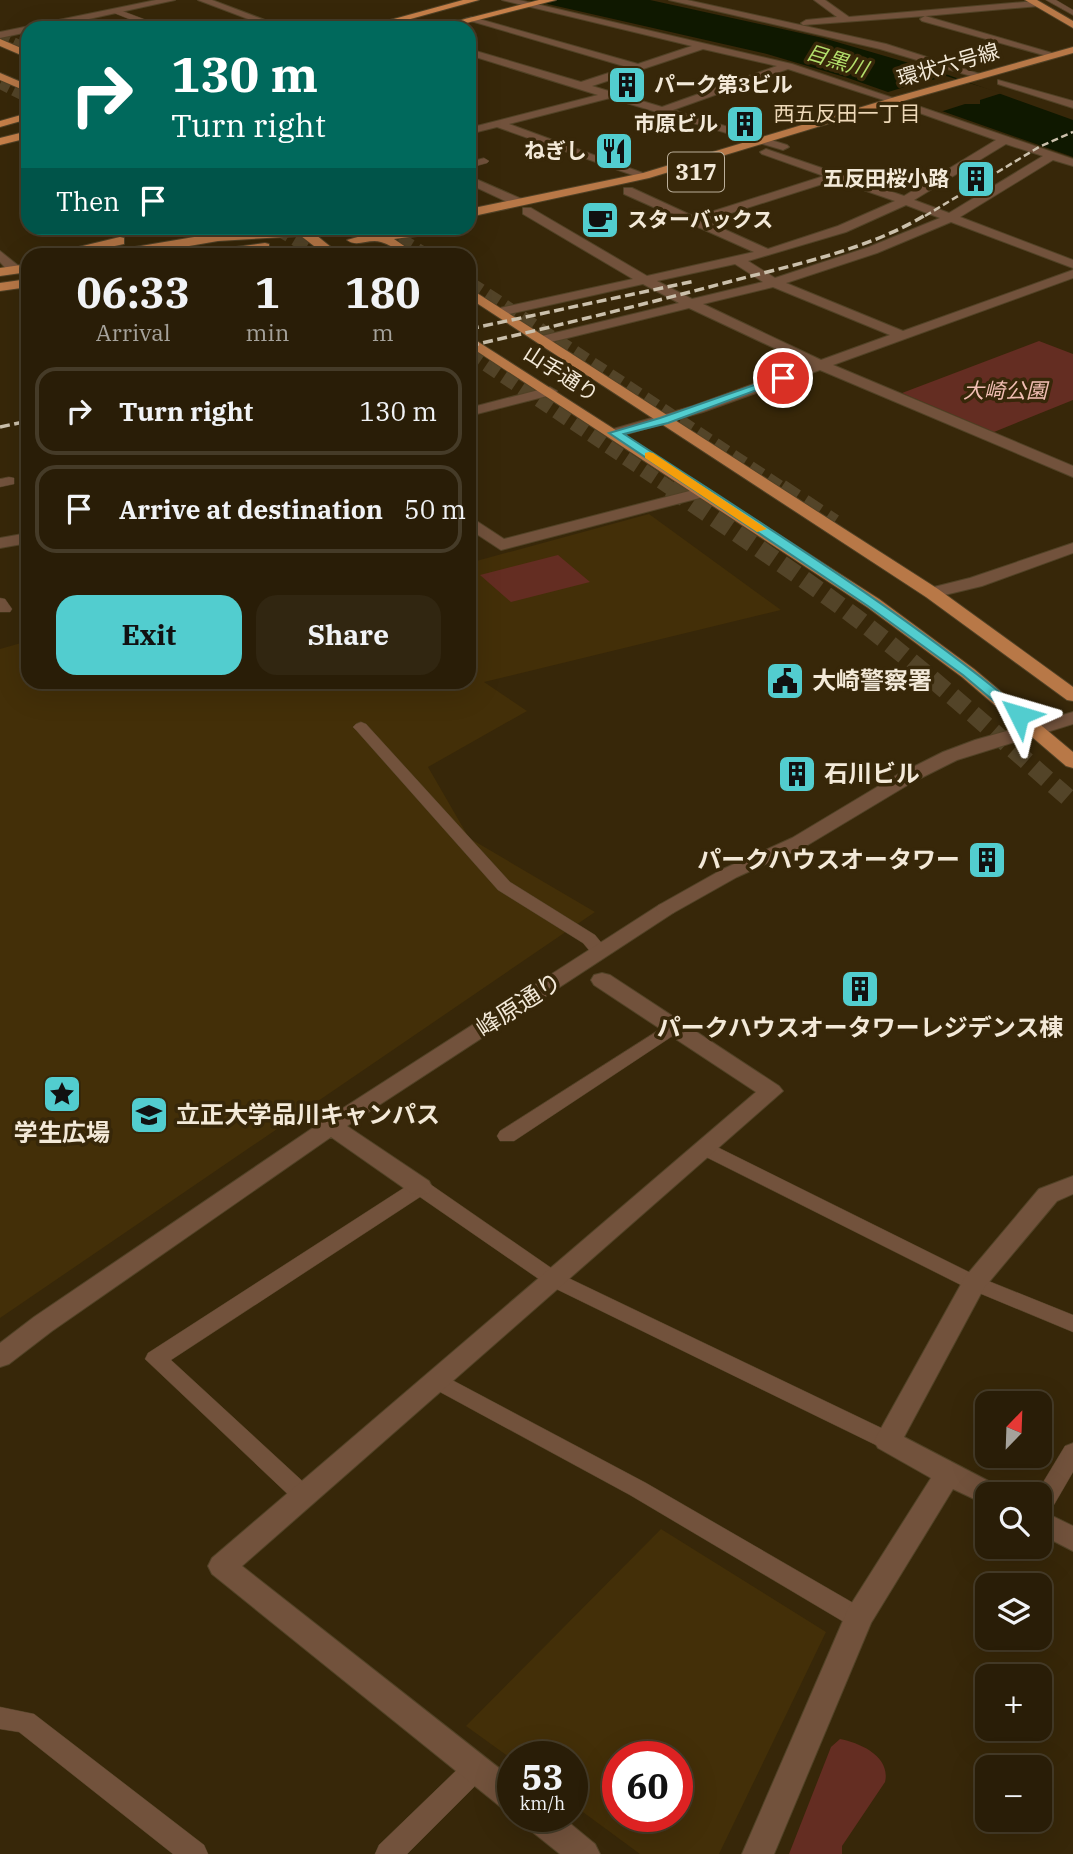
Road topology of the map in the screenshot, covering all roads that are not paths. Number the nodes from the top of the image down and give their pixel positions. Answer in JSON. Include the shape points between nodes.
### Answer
{"nodes":[{"id":1,"x":170,"y":0,"type":"edge"},
{"id":2,"x":203,"y":0,"type":"edge"},
{"id":3,"x":474,"y":0,"type":"edge"},
{"id":4,"x":507,"y":0,"type":"edge"},
{"id":5,"x":551,"y":0,"type":"edge"},
{"id":6,"x":674,"y":0,"type":"edge"},
{"id":7,"x":819,"y":0,"type":"edge"},
{"id":8,"x":925,"y":0,"type":"edge"},
{"id":9,"x":1050,"y":0,"type":"edge"},
{"id":10,"x":148,"y":2,"type":"edge"},
{"id":11,"x":1033,"y":2,"type":"edge"},
{"id":12,"x":528,"y":5,"type":"junction"},
{"id":13,"x":117,"y":11,"type":"junction"},
{"id":14,"x":944,"y":12,"type":"junction"},
{"id":15,"x":1073,"y":13,"type":"edge"},
{"id":16,"x":911,"y":15,"type":"junction"},
{"id":17,"x":469,"y":19,"type":"junction"},
{"id":18,"x":847,"y":20,"type":"junction"},
{"id":19,"x":68,"y":21,"type":"edge"},
{"id":20,"x":142,"y":21,"type":"edge"},
{"id":21,"x":262,"y":21,"type":"edge"},
{"id":22,"x":393,"y":21,"type":"edge"},
{"id":23,"x":461,"y":21,"type":"edge"},
{"id":24,"x":783,"y":25,"type":"junction"},
{"id":25,"x":1073,"y":25,"type":"edge"},
{"id":26,"x":21,"y":30,"type":"edge"},
{"id":27,"x":0,"y":35,"type":"edge"},
{"id":28,"x":0,"y":42,"type":"edge"},
{"id":29,"x":705,"y":45,"type":"junction"},
{"id":30,"x":1073,"y":50,"type":"edge"},
{"id":31,"x":21,"y":52,"type":"edge"},
{"id":32,"x":476,"y":53,"type":"edge"},
{"id":33,"x":1054,"y":55,"type":"junction"},
{"id":34,"x":1073,"y":62,"type":"edge"},
{"id":35,"x":788,"y":66,"type":"junction"},
{"id":36,"x":638,"y":67,"type":"junction"},
{"id":37,"x":1,"y":77,"type":"edge"},
{"id":38,"x":975,"y":77,"type":"junction"},
{"id":39,"x":998,"y":83,"type":"junction"},
{"id":40,"x":584,"y":85,"type":"junction"},
{"id":41,"x":21,"y":86,"type":"edge"},
{"id":42,"x":613,"y":94,"type":"junction"},
{"id":43,"x":896,"y":99,"type":"junction"},
{"id":44,"x":1073,"y":105,"type":"edge"},
{"id":45,"x":917,"y":107,"type":"junction"},
{"id":46,"x":663,"y":110,"type":"junction"},
{"id":47,"x":21,"y":118,"type":"edge"},
{"id":48,"x":476,"y":119,"type":"edge"},
{"id":49,"x":0,"y":124,"type":"edge"},
{"id":50,"x":496,"y":124,"type":"junction"},
{"id":51,"x":476,"y":129,"type":"edge"},
{"id":52,"x":21,"y":136,"type":"edge"},
{"id":53,"x":1006,"y":139,"type":"junction"},
{"id":54,"x":0,"y":142,"type":"edge"},
{"id":55,"x":764,"y":146,"type":"junction"},
{"id":56,"x":1051,"y":156,"type":"junction"},
{"id":57,"x":484,"y":161,"type":"dead end"},
{"id":58,"x":476,"y":163,"type":"edge"},
{"id":59,"x":1073,"y":163,"type":"edge"},
{"id":60,"x":645,"y":176,"type":"junction"},
{"id":61,"x":836,"y":176,"type":"junction"},
{"id":62,"x":476,"y":184,"type":"edge"},
{"id":63,"x":628,"y":191,"type":"junction"},
{"id":64,"x":906,"y":201,"type":"junction"},
{"id":65,"x":523,"y":207,"type":"junction"},
{"id":66,"x":476,"y":212,"type":"edge"},
{"id":67,"x":948,"y":219,"type":"junction"},
{"id":68,"x":697,"y":220,"type":"junction"},
{"id":69,"x":476,"y":221,"type":"edge"},
{"id":70,"x":156,"y":235,"type":"edge"},
{"id":71,"x":238,"y":235,"type":"edge"},
{"id":72,"x":309,"y":235,"type":"edge"},
{"id":73,"x":380,"y":235,"type":"edge"},
{"id":74,"x":398,"y":235,"type":"edge"},
{"id":75,"x":384,"y":237,"type":"junction"},
{"id":76,"x":319,"y":242,"type":"junction"},
{"id":77,"x":88,"y":248,"type":"edge"},
{"id":78,"x":153,"y":248,"type":"edge"},
{"id":79,"x":268,"y":248,"type":"edge"},
{"id":80,"x":326,"y":248,"type":"edge"},
{"id":81,"x":401,"y":248,"type":"edge"},
{"id":82,"x":767,"y":253,"type":"junction"},
{"id":83,"x":0,"y":255,"type":"edge"},
{"id":84,"x":739,"y":261,"type":"junction"},
{"id":85,"x":1073,"y":264,"type":"edge"},
{"id":86,"x":21,"y":269,"type":"edge"},
{"id":87,"x":0,"y":272,"type":"edge"},
{"id":88,"x":1073,"y":274,"type":"edge"},
{"id":89,"x":644,"y":281,"type":"junction"},
{"id":90,"x":774,"y":283,"type":"junction"},
{"id":91,"x":21,"y":284,"type":"edge"},
{"id":92,"x":0,"y":287,"type":"edge"},
{"id":93,"x":476,"y":297,"type":"edge"},
{"id":94,"x":690,"y":304,"type":"junction"},
{"id":95,"x":500,"y":312,"type":"junction"},
{"id":96,"x":901,"y":335,"type":"junction"},
{"id":97,"x":543,"y":340,"type":"junction"},
{"id":98,"x":476,"y":344,"type":"edge"},
{"id":99,"x":820,"y":364,"type":"junction"},
{"id":100,"x":550,"y":391,"type":"junction"},
{"id":101,"x":476,"y":410,"type":"edge"},
{"id":102,"x":664,"y":420,"type":"junction"},
{"id":103,"x":615,"y":433,"type":"junction"},
{"id":104,"x":1073,"y":472,"type":"edge"},
{"id":105,"x":705,"y":492,"type":"junction"},
{"id":106,"x":476,"y":527,"type":"edge"},
{"id":107,"x":21,"y":539,"type":"edge"},
{"id":108,"x":0,"y":543,"type":"edge"},
{"id":109,"x":1073,"y":548,"type":"edge"},
{"id":110,"x":932,"y":593,"type":"junction"},
{"id":111,"x":1073,"y":696,"type":"edge"},
{"id":112,"x":1073,"y":718,"type":"edge"},
{"id":113,"x":361,"y":727,"type":"dead end"},
{"id":114,"x":1035,"y":728,"type":"junction"},
{"id":115,"x":1073,"y":762,"type":"edge"},
{"id":116,"x":600,"y":952,"type":"junction"},
{"id":117,"x":602,"y":981,"type":"dead end"},
{"id":118,"x":673,"y":1027,"type":"junction"},
{"id":119,"x":331,"y":1126,"type":"junction"},
{"id":120,"x":507,"y":1136,"type":"dead end"},
{"id":121,"x":705,"y":1148,"type":"junction"},
{"id":122,"x":1073,"y":1184,"type":"edge"},
{"id":123,"x":420,"y":1187,"type":"junction"},
{"id":124,"x":553,"y":1279,"type":"junction"},
{"id":125,"x":974,"y":1283,"type":"junction"},
{"id":126,"x":1073,"y":1324,"type":"edge"},
{"id":127,"x":0,"y":1357,"type":"edge"},
{"id":128,"x":437,"y":1380,"type":"junction"},
{"id":129,"x":888,"y":1441,"type":"junction"},
{"id":130,"x":1073,"y":1452,"type":"edge"},
{"id":131,"x":948,"y":1474,"type":"junction"},
{"id":132,"x":975,"y":1488,"type":"edge"},
{"id":133,"x":1052,"y":1488,"type":"edge"},
{"id":134,"x":303,"y":1495,"type":"junction"},
{"id":135,"x":1052,"y":1528,"type":"edge"},
{"id":136,"x":1073,"y":1540,"type":"edge"},
{"id":137,"x":858,"y":1618,"type":"junction"},
{"id":138,"x":0,"y":1718,"type":"edge"},
{"id":139,"x":475,"y":1769,"type":"junction"},
{"id":140,"x":497,"y":1786,"type":"edge"},
{"id":141,"x":556,"y":1832,"type":"edge"},
{"id":142,"x":194,"y":1854,"type":"edge"},
{"id":143,"x":389,"y":1854,"type":"edge"},
{"id":144,"x":584,"y":1854,"type":"edge"},
{"id":145,"x":758,"y":1854,"type":"edge"}],
"edges":[{"from":1,"to":10,"type":"street"},
{"from":2,"to":21,"type":"street"},
{"from":3,"to":22,"type":"highway"},
{"from":4,"to":12,"type":"street"},
{"from":5,"to":12,"type":"highway"},
{"from":6,"to":24,"type":"street"},
{"from":7,"to":18,"type":"street"},
{"from":8,"to":14,"type":"street"},
{"from":9,"to":15,"type":"lane"},
{"from":10,"to":13,"type":"street"},
{"from":11,"to":14,"type":"street"},
{"from":11,"to":25,"type":"main road"},
{"from":12,"to":17,"type":"highway"},
{"from":12,"to":29,"type":"street"},
{"from":13,"to":19,"type":"street"},
{"from":13,"to":20,"type":"lane"},
{"from":14,"to":16,"type":"street"},
{"from":16,"to":18,"type":"street"},
{"from":16,"to":33,"type":"street"},
{"from":17,"to":23,"type":"highway"},
{"from":17,"to":36,"type":"street"},
{"from":18,"to":24,"type":"street"},
{"from":24,"to":38,"type":"street","via":[[882,46]]},
{"from":26,"to":27,"type":"street"},
{"from":28,"to":31,"type":"main road"},
{"from":29,"to":35,"type":"street"},
{"from":29,"to":36,"type":"street"},
{"from":30,"to":33,"type":"main road","name":"環状六号線","number":"317"},
{"from":32,"to":40,"type":"street"},
{"from":33,"to":38,"type":"main road","name":"環状六号線","number":"317"},
{"from":34,"to":39,"type":"main road","name":"環状六号線","number":"317"},
{"from":35,"to":43,"type":"street"},
{"from":35,"to":46,"type":"street"},
{"from":36,"to":40,"type":"street"},
{"from":37,"to":41,"type":"main road"},
{"from":38,"to":43,"type":"main road","name":"環状六号線","number":"317"},
{"from":39,"to":44,"type":"street"},
{"from":39,"to":45,"type":"main road","name":"環状六号線","number":"317"},
{"from":40,"to":42,"type":"street"},
{"from":42,"to":46,"type":"street"},
{"from":42,"to":50,"type":"street"},
{"from":43,"to":55,"type":"main road","name":"環状六号線","number":"317"},
{"from":45,"to":53,"type":"street"},
{"from":45,"to":55,"type":"main road","name":"環状六号線","number":"317","via":[[783,147]]},
{"from":46,"to":55,"type":"street"},
{"from":47,"to":49,"type":"highway"},
{"from":48,"to":50,"type":"street"},
{"from":50,"to":51,"type":"street"},
{"from":50,"to":60,"type":"street"},
{"from":52,"to":54,"type":"highway"},
{"from":53,"to":56,"type":"street"},
{"from":53,"to":64,"type":"street"},
{"from":55,"to":60,"type":"main road","name":"環状六号線","number":"317"},
{"from":55,"to":61,"type":"street"},
{"from":55,"to":63,"type":"main road","name":"環状六号線","number":"317"},
{"from":56,"to":59,"type":"street"},
{"from":56,"to":67,"type":"street"},
{"from":57,"to":58,"type":"lane"},
{"from":60,"to":65,"type":"main road","name":"環状六号線","number":"317"},
{"from":61,"to":64,"type":"street"},
{"from":61,"to":68,"type":"street"},
{"from":62,"to":65,"type":"street"},
{"from":63,"to":65,"type":"main road","name":"環状六号線","number":"317"},
{"from":63,"to":68,"type":"street"},
{"from":64,"to":67,"type":"street"},
{"from":64,"to":82,"type":"street","via":[[842,229]]},
{"from":65,"to":66,"type":"main road","name":"環状六号線","number":"317"},
{"from":65,"to":69,"type":"main road","name":"環状六号線","number":"317"},
{"from":65,"to":89,"type":"street"},
{"from":67,"to":85,"type":"street"},
{"from":67,"to":90,"type":"street"},
{"from":68,"to":82,"type":"street"},
{"from":70,"to":77,"type":"main road"},
{"from":71,"to":78,"type":"main road"},
{"from":72,"to":76,"type":"main road"},
{"from":73,"to":75,"type":"main road"},
{"from":74,"to":75,"type":"main road"},
{"from":75,"to":76,"type":"main road"},
{"from":75,"to":81,"type":"main road"},
{"from":76,"to":79,"type":"main road"},
{"from":76,"to":80,"type":"main road"},
{"from":82,"to":84,"type":"street"},
{"from":83,"to":86,"type":"street"},
{"from":84,"to":89,"type":"street"},
{"from":84,"to":90,"type":"street"},
{"from":86,"to":87,"type":"main road"},
{"from":88,"to":96,"type":"street"},
{"from":89,"to":94,"type":"street"},
{"from":89,"to":95,"type":"street"},
{"from":90,"to":94,"type":"street"},
{"from":90,"to":96,"type":"street"},
{"from":91,"to":92,"type":"main road"},
{"from":93,"to":95,"type":"main road","name":"山手通り"},
{"from":94,"to":97,"type":"street"},
{"from":94,"to":99,"type":"street"},
{"from":95,"to":97,"type":"main road","name":"山手通り"},
{"from":96,"to":99,"type":"street"},
{"from":97,"to":102,"type":"main road","name":"山手通り"},
{"from":98,"to":100,"type":"main road","name":"山手通り"},
{"from":99,"to":102,"type":"street"},
{"from":99,"to":104,"type":"street"},
{"from":100,"to":101,"type":"street"},
{"from":100,"to":103,"type":"main road","name":"山手通り"},
{"from":102,"to":103,"type":"street"},
{"from":102,"to":110,"type":"main road","name":"山手通り"},
{"from":103,"to":105,"type":"main road","name":"山手通り"},
{"from":105,"to":106,"type":"street","via":[[501,545]]},
{"from":105,"to":114,"type":"main road","name":"山手通り","via":[[930,643]]},
{"from":107,"to":108,"type":"street"},
{"from":109,"to":110,"type":"street"},
{"from":110,"to":111,"type":"main road","name":"山手通り"},
{"from":112,"to":114,"type":"street","name":"峰原通り"},
{"from":113,"to":116,"type":"lane","via":[[504,886],[589,939]]},
{"from":114,"to":115,"type":"main road","name":"山手通り"},
{"from":114,"to":116,"type":"street","name":"峰原通り","via":[[950,756],[904,779],[799,842],[666,909]]},
{"from":116,"to":119,"type":"street","name":"峰原通り"},
{"from":117,"to":118,"type":"street"},
{"from":118,"to":120,"type":"lane"},
{"from":118,"to":121,"type":"street","via":[[771,1091]]},
{"from":119,"to":123,"type":"street"},
{"from":119,"to":127,"type":"street","name":"峰原通り"},
{"from":121,"to":124,"type":"street"},
{"from":121,"to":125,"type":"lane"},
{"from":122,"to":125,"type":"street","via":[[1048,1195]]},
{"from":123,"to":124,"type":"lane"},
{"from":123,"to":134,"type":"lane","via":[[156,1359]]},
{"from":124,"to":128,"type":"street"},
{"from":124,"to":129,"type":"lane"},
{"from":125,"to":126,"type":"lane"},
{"from":125,"to":129,"type":"street"},
{"from":128,"to":134,"type":"street"},
{"from":128,"to":137,"type":"lane","via":[[638,1489]]},
{"from":129,"to":131,"type":"street"},
{"from":130,"to":133,"type":"lane"},
{"from":131,"to":132,"type":"street"},
{"from":131,"to":137,"type":"street"},
{"from":134,"to":139,"type":"street","via":[[222,1566]]},
{"from":135,"to":136,"type":"street"},
{"from":137,"to":145,"type":"street"},
{"from":138,"to":142,"type":"lane","via":[[25,1722]]},
{"from":139,"to":140,"type":"street"},
{"from":139,"to":143,"type":"lane"},
{"from":141,"to":144,"type":"street"}]}
